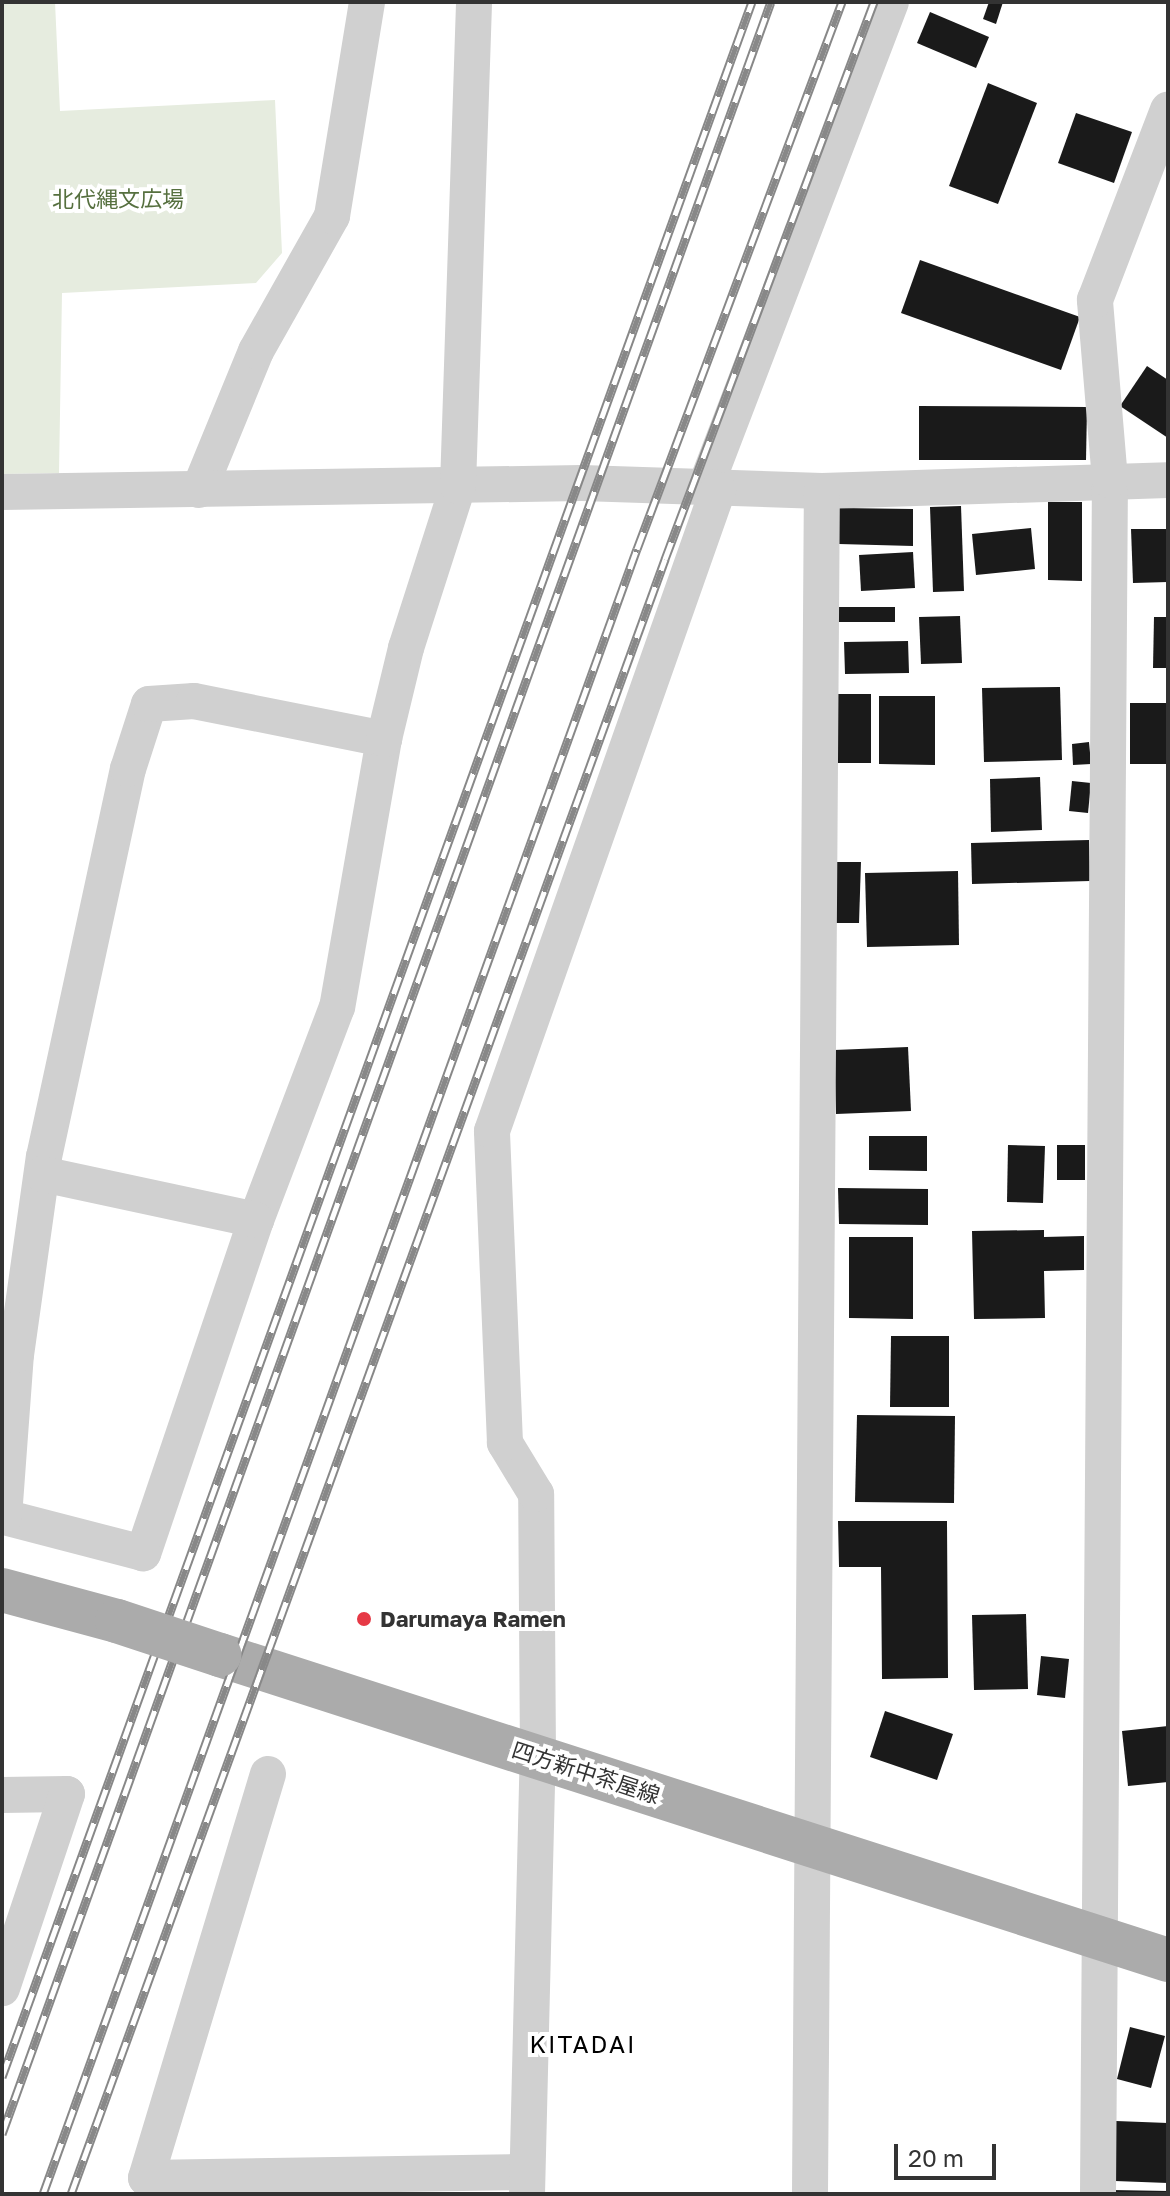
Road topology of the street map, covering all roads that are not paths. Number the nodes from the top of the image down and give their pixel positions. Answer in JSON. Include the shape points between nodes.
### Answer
{"nodes":[{"id":1,"x":367,"y":2,"type":"edge"},
{"id":2,"x":474,"y":2,"type":"edge"},
{"id":3,"x":891,"y":2,"type":"edge"},
{"id":4,"x":1168,"y":110,"type":"edge"},
{"id":5,"x":1110,"y":480,"type":"junction"},
{"id":6,"x":1168,"y":480,"type":"edge"},
{"id":7,"x":458,"y":486,"type":"junction"},
{"id":8,"x":711,"y":489,"type":"junction"},
{"id":9,"x":199,"y":490,"type":"junction"},
{"id":10,"x":822,"y":491,"type":"junction"},
{"id":11,"x":2,"y":492,"type":"edge"},
{"id":12,"x":384,"y":739,"type":"junction"},
{"id":13,"x":42,"y":1174,"type":"junction"},
{"id":14,"x":256,"y":1220,"type":"junction"},
{"id":15,"x":9,"y":1356,"type":"edge"},
{"id":16,"x":2,"y":1590,"type":"edge"},
{"id":17,"x":538,"y":1757,"type":"junction"},
{"id":18,"x":268,"y":1774,"type":"dead end"},
{"id":19,"x":2,"y":1795,"type":"edge"},
{"id":20,"x":811,"y":1844,"type":"junction"},
{"id":21,"x":1100,"y":1938,"type":"junction"},
{"id":22,"x":1168,"y":1960,"type":"edge"},
{"id":23,"x":2,"y":1988,"type":"edge"},
{"id":24,"x":527,"y":2183,"type":"edge"},
{"id":25,"x":232,"y":2185,"type":"edge"},
{"id":26,"x":810,"y":2194,"type":"edge"},
{"id":27,"x":1098,"y":2194,"type":"edge"}],
"edges":[{"from":1,"to":9,"type":"street","via":[[332,216],[256,351]]},
{"from":2,"to":7,"type":"street"},
{"from":3,"to":8,"type":"street"},
{"from":4,"to":5,"type":"street","via":[[1095,300]]},
{"from":5,"to":6,"type":"street"},
{"from":5,"to":10,"type":"street"},
{"from":5,"to":21,"type":"street"},
{"from":7,"to":8,"type":"street","via":[[601,483]]},
{"from":7,"to":9,"type":"street"},
{"from":7,"to":12,"type":"street","via":[[406,648]]},
{"from":8,"to":10,"type":"street"},
{"from":8,"to":17,"type":"street","via":[[492,1131],[505,1443],[536,1494]]},
{"from":9,"to":11,"type":"street"},
{"from":10,"to":20,"type":"street"},
{"from":12,"to":13,"type":"street","via":[[194,701],[149,704],[128,769]]},
{"from":12,"to":14,"type":"street","via":[[337,1007]]},
{"from":13,"to":14,"type":"street"},
{"from":13,"to":15,"type":"street"},
{"from":14,"to":15,"type":"street","via":[[143,1553],[4,1517]]},
{"from":16,"to":17,"type":"main road","name":"四方新中茶屋線","bridge":true,"via":[[117,1621]]},
{"from":17,"to":20,"type":"main road","name":"四方新中茶屋線"},
{"from":17,"to":24,"type":"street"},
{"from":18,"to":25,"type":"street","via":[[146,2178]]},
{"from":19,"to":23,"type":"street","via":[[67,1794]]},
{"from":20,"to":21,"type":"main road","name":"四方新中茶屋線"},
{"from":20,"to":26,"type":"street"},
{"from":21,"to":22,"type":"main road","name":"四方新中茶屋線"},
{"from":21,"to":27,"type":"street"},
{"from":24,"to":25,"type":"street"}]}
